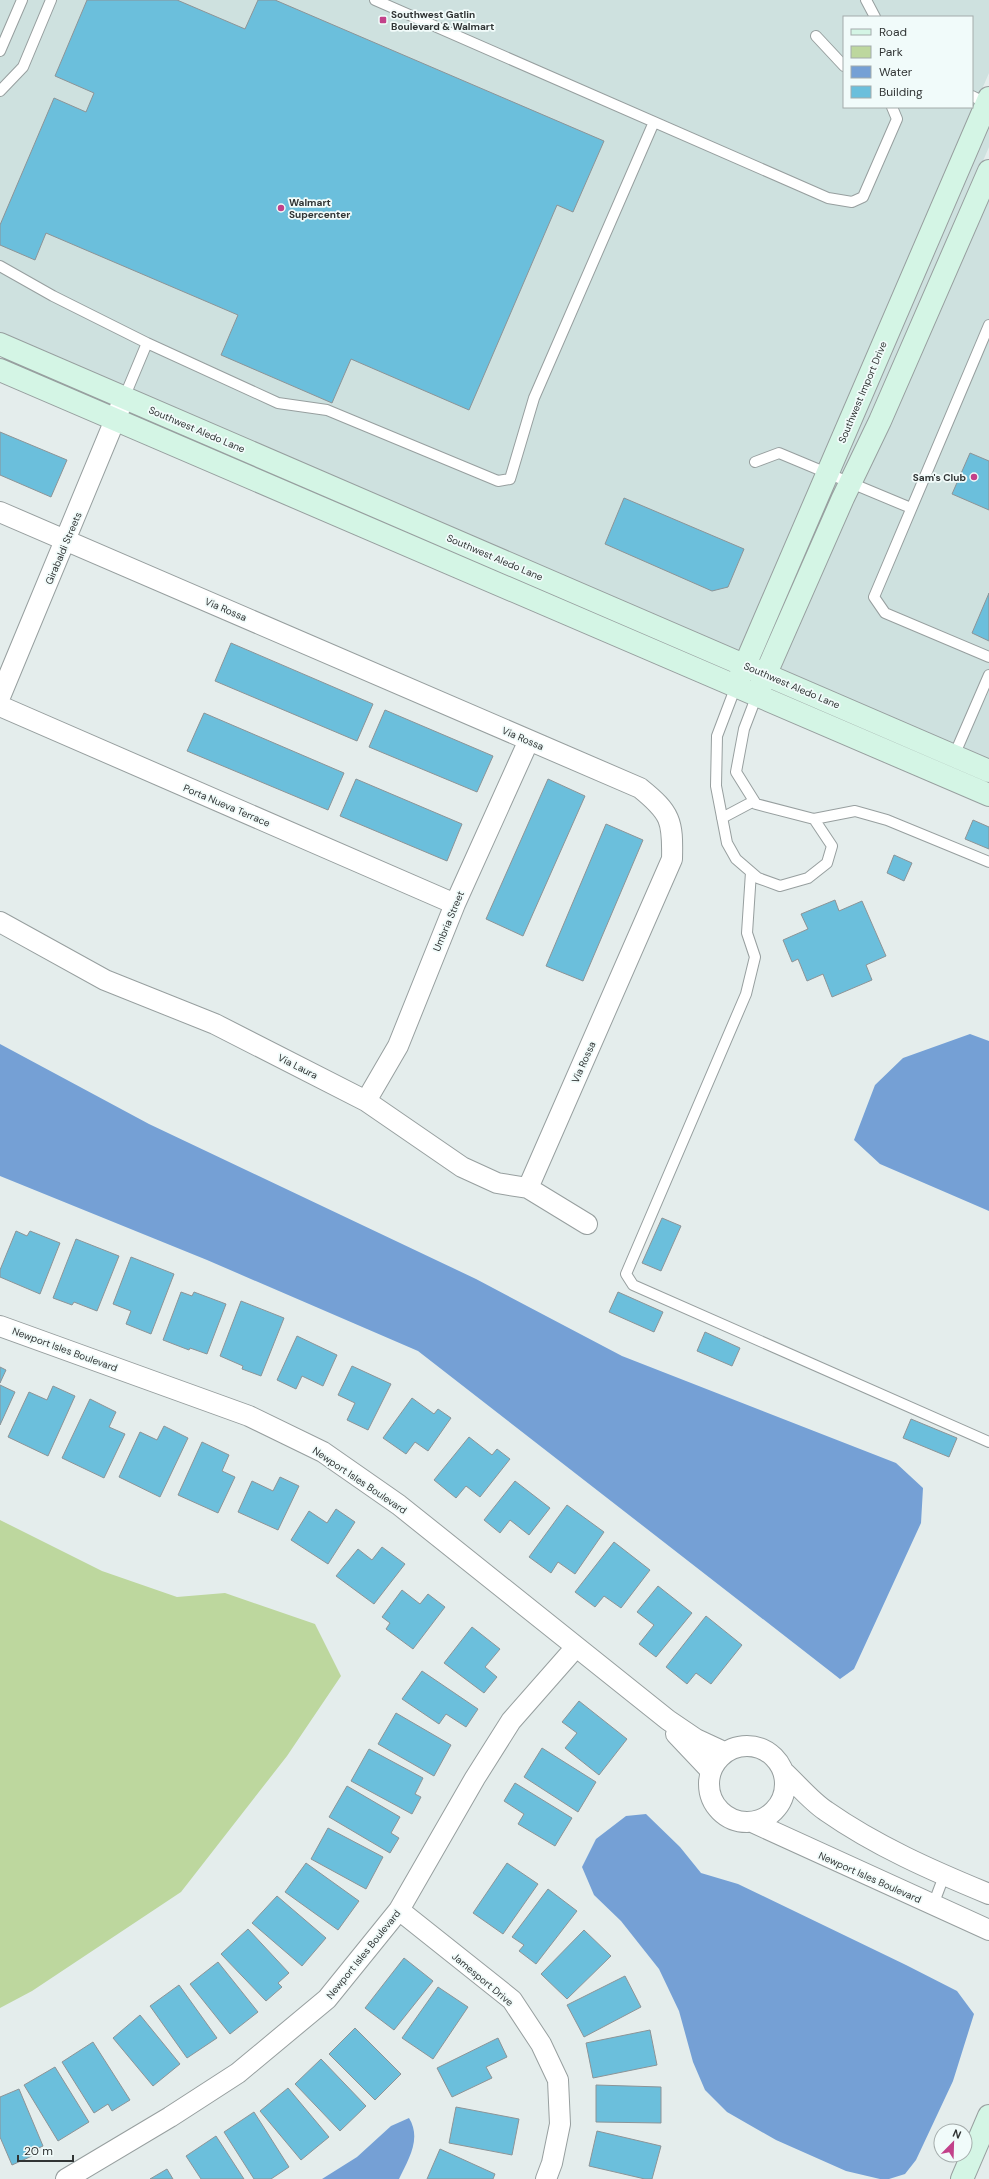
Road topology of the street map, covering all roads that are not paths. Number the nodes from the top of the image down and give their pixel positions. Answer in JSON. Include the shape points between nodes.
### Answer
{"nodes":[{"id":1,"x":22,"y":0,"type":"edge"},
{"id":2,"x":51,"y":0,"type":"edge"},
{"id":3,"x":375,"y":0,"type":"edge"},
{"id":4,"x":866,"y":0,"type":"edge"},
{"id":5,"x":874,"y":16,"type":"edge"},
{"id":6,"x":816,"y":36,"type":"dead end"},
{"id":7,"x":0,"y":51,"type":"edge"},
{"id":8,"x":843,"y":65,"type":"edge"},
{"id":9,"x":0,"y":92,"type":"edge"},
{"id":10,"x":984,"y":100,"type":"edge"},
{"id":11,"x":892,"y":108,"type":"edge"},
{"id":12,"x":654,"y":122,"type":"junction"},
{"id":13,"x":989,"y":171,"type":"edge"},
{"id":14,"x":0,"y":266,"type":"edge"},
{"id":15,"x":989,"y":325,"type":"edge"},
{"id":16,"x":147,"y":343,"type":"junction"},
{"id":17,"x":0,"y":344,"type":"edge"},
{"id":18,"x":0,"y":370,"type":"edge"},
{"id":19,"x":124,"y":398,"type":"junction"},
{"id":20,"x":114,"y":420,"type":"junction"},
{"id":21,"x":755,"y":462,"type":"dead end"},
{"id":22,"x":828,"y":473,"type":"junction"},
{"id":23,"x":850,"y":482,"type":"junction"},
{"id":24,"x":911,"y":508,"type":"junction"},
{"id":25,"x":0,"y":512,"type":"edge"},
{"id":26,"x":66,"y":540,"type":"junction"},
{"id":27,"x":989,"y":657,"type":"edge"},
{"id":28,"x":745,"y":665,"type":"junction"},
{"id":29,"x":766,"y":674,"type":"junction"},
{"id":30,"x":989,"y":675,"type":"edge"},
{"id":31,"x":736,"y":686,"type":"junction"},
{"id":32,"x":757,"y":695,"type":"junction"},
{"id":33,"x":0,"y":697,"type":"edge"},
{"id":34,"x":0,"y":706,"type":"edge"},
{"id":35,"x":529,"y":740,"type":"junction"},
{"id":36,"x":954,"y":756,"type":"junction"},
{"id":37,"x":989,"y":771,"type":"edge"},
{"id":38,"x":945,"y":776,"type":"junction"},
{"id":39,"x":989,"y":794,"type":"edge"},
{"id":40,"x":754,"y":801,"type":"junction"},
{"id":41,"x":722,"y":818,"type":"junction"},
{"id":42,"x":814,"y":819,"type":"junction"},
{"id":43,"x":989,"y":862,"type":"edge"},
{"id":44,"x":751,"y":872,"type":"junction"},
{"id":45,"x":455,"y":904,"type":"junction"},
{"id":46,"x":0,"y":922,"type":"edge"},
{"id":47,"x":366,"y":1101,"type":"junction"},
{"id":48,"x":528,"y":1188,"type":"junction"},
{"id":49,"x":587,"y":1224,"type":"dead end"},
{"id":50,"x":0,"y":1326,"type":"edge"},
{"id":51,"x":989,"y":1442,"type":"edge"},
{"id":52,"x":576,"y":1647,"type":"junction"},
{"id":53,"x":668,"y":1720,"type":"junction"},
{"id":54,"x":724,"y":1752,"type":"junction"},
{"id":55,"x":710,"y":1771,"type":"junction"},
{"id":56,"x":784,"y":1772,"type":"junction"},
{"id":57,"x":752,"y":1822,"type":"junction"},
{"id":58,"x":944,"y":1876,"type":"junction"},
{"id":59,"x":989,"y":1894,"type":"edge"},
{"id":60,"x":933,"y":1905,"type":"junction"},
{"id":61,"x":399,"y":1910,"type":"junction"},
{"id":62,"x":989,"y":1930,"type":"edge"},
{"id":63,"x":989,"y":2116,"type":"edge"},
{"id":64,"x":66,"y":2179,"type":"edge"},
{"id":65,"x":546,"y":2179,"type":"edge"},
{"id":66,"x":962,"y":2179,"type":"edge"}],
"edges":[{"from":1,"to":7,"type":"lane"},
{"from":2,"to":9,"type":"lane","via":[[23,68]]},
{"from":3,"to":12,"type":"lane"},
{"from":4,"to":5,"type":"lane"},
{"from":6,"to":8,"type":"lane"},
{"from":10,"to":22,"type":"street","name":"Southwest Import Drive"},
{"from":11,"to":12,"type":"lane","via":[[897,119],[863,197],[852,202],[828,198]]},
{"from":12,"to":16,"type":"lane","via":[[534,398],[510,479],[498,481],[326,410],[278,403]]},
{"from":13,"to":23,"type":"street","via":[[880,421]]},
{"from":14,"to":16,"type":"lane","via":[[52,296]]},
{"from":15,"to":24,"type":"lane"},
{"from":16,"to":19,"type":"lane"},
{"from":17,"to":19,"type":"street","name":"Southwest Aledo Lane"},
{"from":18,"to":20,"type":"street"},
{"from":19,"to":20,"type":"street","name":"Girabaldi Streets"},
{"from":19,"to":28,"type":"street","name":"Southwest Aledo Lane"},
{"from":20,"to":26,"type":"street","name":"Girabaldi Streets"},
{"from":20,"to":31,"type":"street"},
{"from":21,"to":22,"type":"lane","via":[[779,453]]},
{"from":22,"to":23,"type":"lane"},
{"from":22,"to":28,"type":"street","name":"Southwest Import Drive"},
{"from":23,"to":24,"type":"lane"},
{"from":23,"to":29,"type":"street"},
{"from":24,"to":27,"type":"lane","via":[[874,597],[885,613]]},
{"from":25,"to":26,"type":"street","name":"Via Rossa"},
{"from":26,"to":33,"type":"street","name":"Girabaldi Streets"},
{"from":26,"to":35,"type":"street","name":"Via Rossa"},
{"from":28,"to":29,"type":"street","name":"Southwest Aledo Lane"},
{"from":28,"to":31,"type":"street","name":"Southwest Import Drive"},
{"from":29,"to":32,"type":"street"},
{"from":29,"to":36,"type":"street","name":"Southwest Aledo Lane"},
{"from":30,"to":36,"type":"lane"},
{"from":31,"to":32,"type":"street"},
{"from":31,"to":41,"type":"lane","via":[[717,736],[716,786]]},
{"from":32,"to":38,"type":"street"},
{"from":32,"to":40,"type":"lane","via":[[744,729],[736,772]]},
{"from":34,"to":45,"type":"street","name":"Porta Nueva Terrace"},
{"from":35,"to":45,"type":"street","name":"Umbria Street"},
{"from":35,"to":48,"type":"street","name":"Via Rossa","via":[[640,788],[660,805],[672,829],[672,859]]},
{"from":36,"to":37,"type":"street","name":"Southwest Aledo Lane"},
{"from":36,"to":38,"type":"lane"},
{"from":38,"to":39,"type":"street"},
{"from":40,"to":41,"type":"lane"},
{"from":40,"to":42,"type":"lane","via":[[756,804]]},
{"from":41,"to":44,"type":"lane","via":[[728,843],[736,859]]},
{"from":42,"to":43,"type":"lane","via":[[855,811],[887,820]]},
{"from":42,"to":44,"type":"lane","via":[[832,846],[827,863],[808,878],[780,886],[758,878]]},
{"from":44,"to":51,"type":"lane","via":[[747,933],[755,957],[746,994],[626,1274],[633,1285]]},
{"from":45,"to":47,"type":"street","name":"Umbria Street","via":[[398,1046]]},
{"from":46,"to":47,"type":"street","name":"Via Laura","via":[[104,980],[215,1024]]},
{"from":47,"to":48,"type":"street","name":"Via Laura","via":[[462,1166],[497,1183]]},
{"from":48,"to":49,"type":"street","name":"Via Laura"},
{"from":50,"to":52,"type":"street","name":"Newport Isles Boulevard","via":[[249,1416],[323,1452],[399,1505]]},
{"from":52,"to":53,"type":"street","name":"Newport Isles Boulevard"},
{"from":52,"to":61,"type":"street","name":"Newport Isles Boulevard","via":[[511,1721]]},
{"from":53,"to":54,"type":"street","name":"Newport Isles Boulevard","via":[[696,1739]]},
{"from":53,"to":55,"type":"street","name":"Newport Isles Boulevard","via":[[674,1732]]},
{"from":54,"to":55,"type":"street"},
{"from":54,"to":56,"type":"street","via":[[749,1745],[762,1748],[778,1760]]},
{"from":55,"to":57,"type":"street","via":[[708,1784],[716,1806],[726,1816],[738,1821]]},
{"from":56,"to":57,"type":"street","via":[[786,1785],[780,1805],[765,1818]]},
{"from":56,"to":58,"type":"street","via":[[825,1811],[873,1841]]},
{"from":57,"to":60,"type":"street","name":"Newport Isles Boulevard"},
{"from":58,"to":59,"type":"street"},
{"from":58,"to":60,"type":"lane"},
{"from":60,"to":62,"type":"street","name":"Newport Isles Boulevard"},
{"from":61,"to":64,"type":"street","name":"Newport Isles Boulevard","via":[[327,1999],[238,2073],[170,2118]]},
{"from":61,"to":65,"type":"street","name":"Jamesport Drive","via":[[512,2000],[541,2044],[558,2080],[560,2124]]},
{"from":63,"to":66,"type":"street"}]}
